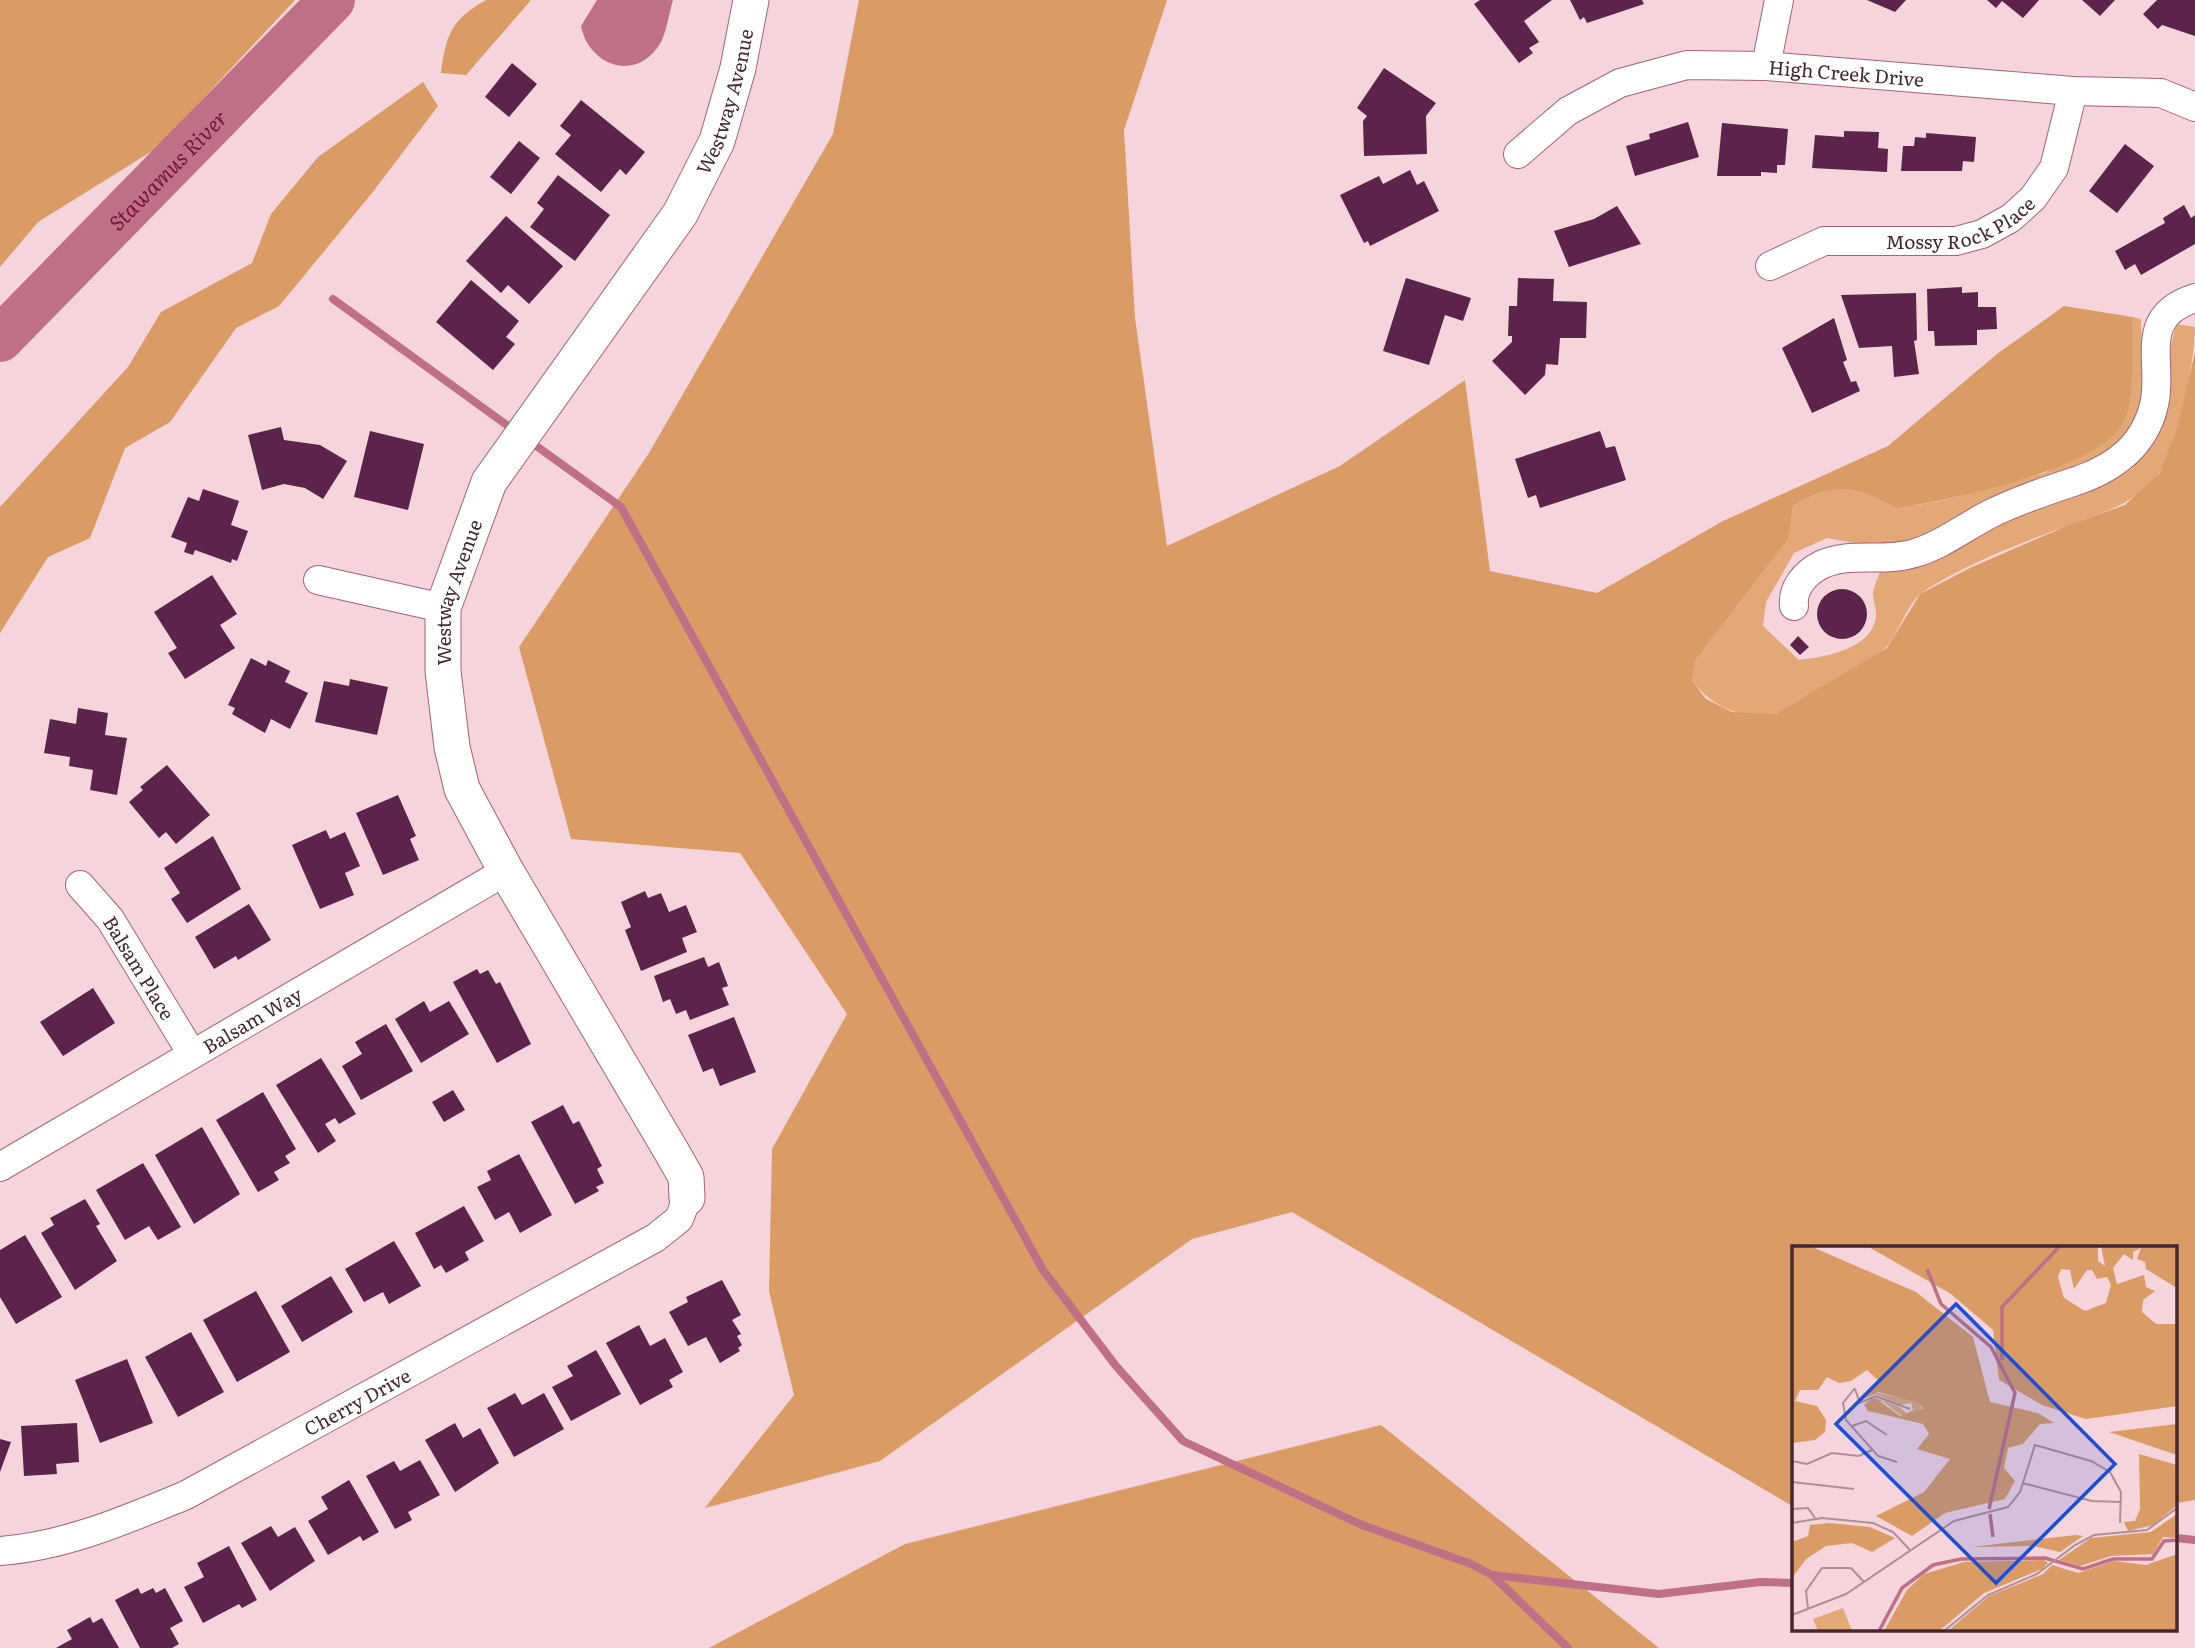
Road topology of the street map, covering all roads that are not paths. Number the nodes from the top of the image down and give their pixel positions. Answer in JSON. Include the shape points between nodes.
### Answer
{"nodes":[{"id":1,"x":751,"y":0,"type":"edge"},
{"id":2,"x":1779,"y":0,"type":"edge"},
{"id":3,"x":1766,"y":66,"type":"junction"},
{"id":4,"x":2073,"y":91,"type":"junction"},
{"id":5,"x":2195,"y":107,"type":"edge"},
{"id":6,"x":1518,"y":154,"type":"dead end"},
{"id":7,"x":1770,"y":266,"type":"dead end"},
{"id":8,"x":2195,"y":298,"type":"edge"},
{"id":9,"x":318,"y":580,"type":"dead end"},
{"id":10,"x":1794,"y":606,"type":"dead end"},
{"id":11,"x":443,"y":608,"type":"junction"},
{"id":12,"x":506,"y":871,"type":"junction"},
{"id":13,"x":80,"y":885,"type":"dead end"},
{"id":14,"x":192,"y":1054,"type":"junction"},
{"id":15,"x":0,"y":1167,"type":"edge"},
{"id":16,"x":687,"y":1198,"type":"joint"},
{"id":17,"x":0,"y":1551,"type":"edge"}],
"edges":[{"from":1,"to":11,"type":"street","name":"Westway Avenue","via":[[738,68],[711,153],[666,235],[489,482]]},
{"from":2,"to":3,"type":"street"},
{"from":3,"to":4,"type":"street","name":"High Creek Drive"},
{"from":3,"to":6,"type":"street","name":"High Creek Drive","via":[[1688,65],[1620,83],[1569,111]]},
{"from":4,"to":5,"type":"street","name":"High Creek Drive","via":[[2161,93]]},
{"from":4,"to":7,"type":"street","name":"Mossy Rock Place","via":[[2054,167],[2011,218],[1982,234],[1956,241],[1824,241]]},
{"from":8,"to":10,"type":"street","via":[[2174,308],[2157,330],[2155,399],[2137,444],[2124,457],[2106,469],[1990,514],[1916,553],[1888,560],[1837,558],[1818,566],[1801,580],[1793,595]]},
{"from":9,"to":11,"type":"street"},
{"from":11,"to":12,"type":"street","name":"Westway Avenue","via":[[443,671],[462,789]]},
{"from":12,"to":14,"type":"street","name":"Balsam Way"},
{"from":12,"to":16,"type":"street","name":"Westway Avenue","via":[[673,1154],[685,1177]]},
{"from":13,"to":14,"type":"street","name":"Balsam Place","via":[[110,919]]},
{"from":14,"to":15,"type":"street","name":"Balsam Way"},
{"from":16,"to":17,"type":"street","name":"Cherry Drive","via":[[679,1219],[655,1238],[186,1495],[49,1545]]}]}
